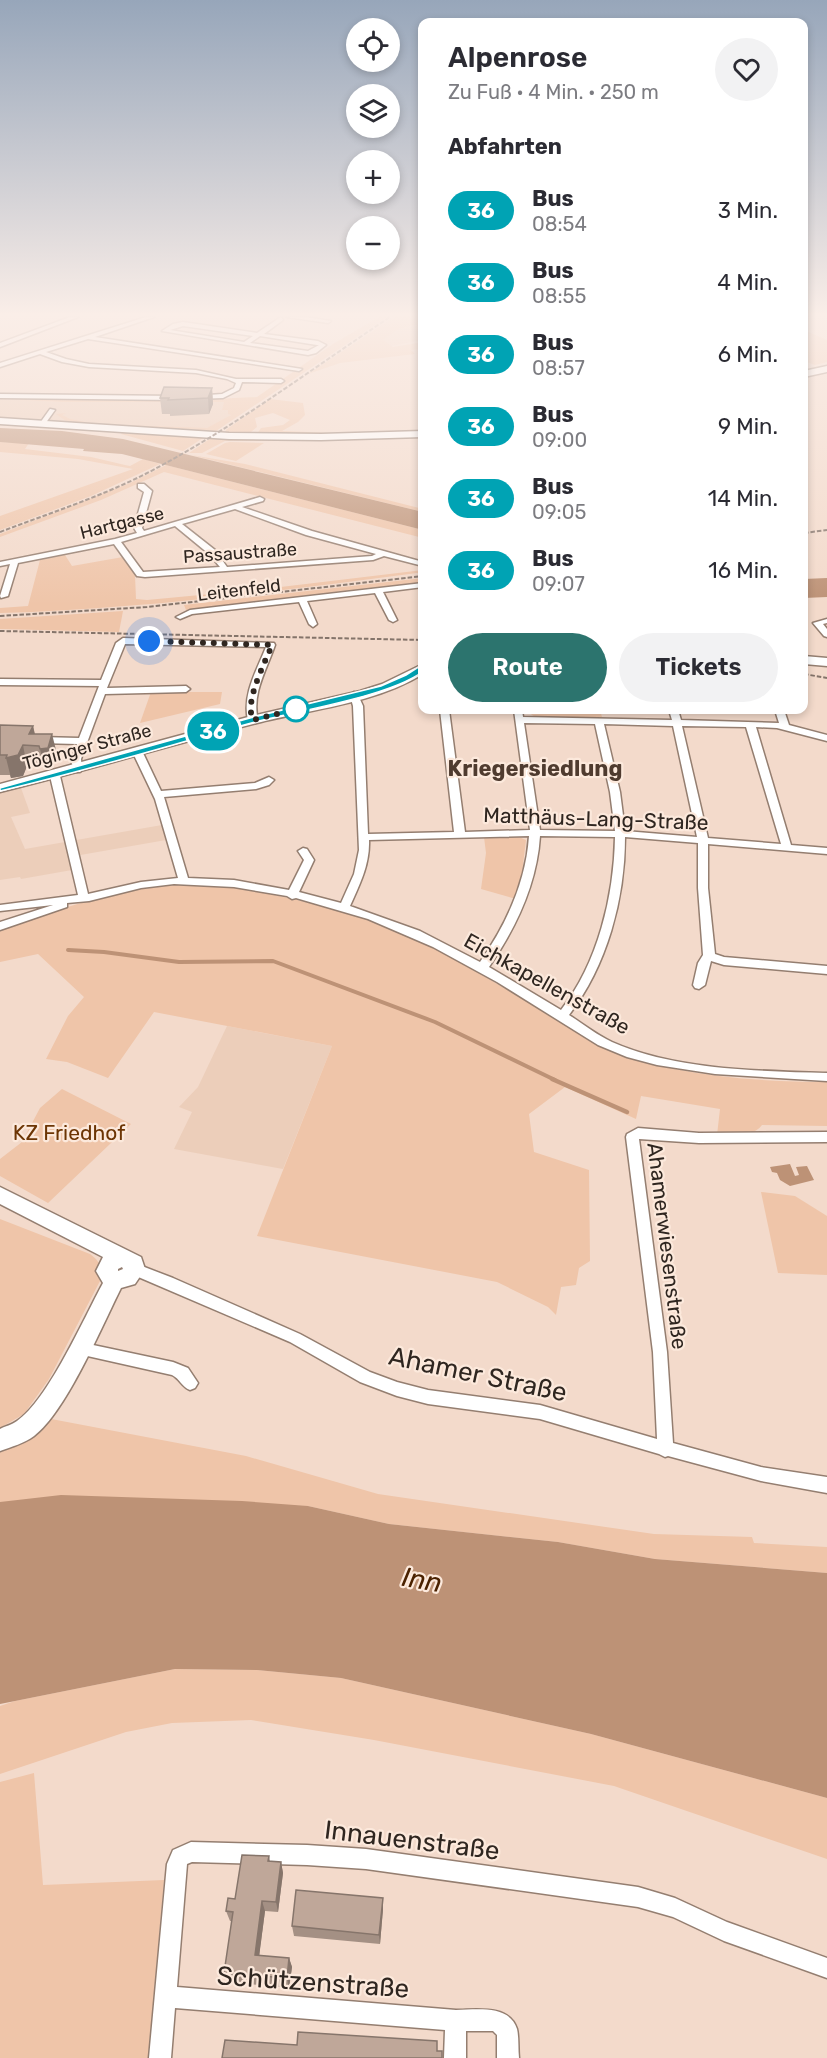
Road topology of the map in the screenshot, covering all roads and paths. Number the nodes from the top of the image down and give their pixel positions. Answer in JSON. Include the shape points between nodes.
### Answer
{"nodes":[{"id":1,"x":50,"y":413,"type":"edge"},
{"id":2,"x":0,"y":421,"type":"edge"},
{"id":3,"x":43,"y":423,"type":"junction"},
{"id":4,"x":418,"y":434,"type":"edge"},
{"id":5,"x":141,"y":486,"type":"dead end"},
{"id":6,"x":260,"y":499,"type":"dead end"},
{"id":7,"x":235,"y":507,"type":"junction"},
{"id":8,"x":178,"y":525,"type":"junction"},
{"id":9,"x":142,"y":534,"type":"junction"},
{"id":10,"x":116,"y":541,"type":"junction"},
{"id":11,"x":383,"y":554,"type":"junction"},
{"id":12,"x":15,"y":561,"type":"junction"},
{"id":13,"x":418,"y":563,"type":"edge"},
{"id":14,"x":0,"y":564,"type":"edge"},
{"id":15,"x":226,"y":570,"type":"junction"},
{"id":16,"x":418,"y":586,"type":"edge"},
{"id":17,"x":378,"y":591,"type":"junction"},
{"id":18,"x":4,"y":596,"type":"dead end"},
{"id":19,"x":302,"y":600,"type":"junction"},
{"id":20,"x":180,"y":617,"type":"dead end"},
{"id":21,"x":393,"y":620,"type":"dead end"},
{"id":22,"x":827,"y":621,"type":"edge"},
{"id":23,"x":312,"y":624,"type":"dead end"},
{"id":24,"x":827,"y":634,"type":"edge"},
{"id":25,"x":808,"y":661,"type":"edge"},
{"id":26,"x":827,"y":663,"type":"edge"},
{"id":27,"x":418,"y":672,"type":"edge"},
{"id":28,"x":0,"y":682,"type":"edge"},
{"id":29,"x":104,"y":687,"type":"junction"},
{"id":30,"x":186,"y":689,"type":"dead end"},
{"id":31,"x":354,"y":695,"type":"junction"},
{"id":32,"x":445,"y":714,"type":"edge"},
{"id":33,"x":662,"y":714,"type":"edge"},
{"id":34,"x":675,"y":714,"type":"edge"},
{"id":35,"x":781,"y":714,"type":"edge"},
{"id":36,"x":518,"y":715,"type":"edge"},
{"id":37,"x":253,"y":720,"type":"junction"},
{"id":38,"x":599,"y":721,"type":"junction"},
{"id":39,"x":663,"y":721,"type":"junction"},
{"id":40,"x":677,"y":721,"type":"junction"},
{"id":41,"x":750,"y":724,"type":"junction"},
{"id":42,"x":784,"y":725,"type":"junction"},
{"id":43,"x":826,"y":739,"type":"edge"},
{"id":44,"x":24,"y":740,"type":"edge"},
{"id":45,"x":83,"y":741,"type":"junction"},
{"id":46,"x":138,"y":753,"type":"junction"},
{"id":47,"x":77,"y":770,"type":"junction"},
{"id":48,"x":55,"y":776,"type":"junction"},
{"id":49,"x":269,"y":780,"type":"dead end"},
{"id":50,"x":0,"y":789,"type":"edge"},
{"id":51,"x":158,"y":794,"type":"junction"},
{"id":52,"x":534,"y":833,"type":"junction"},
{"id":53,"x":621,"y":834,"type":"junction"},
{"id":54,"x":460,"y":835,"type":"junction"},
{"id":55,"x":364,"y":837,"type":"junction"},
{"id":56,"x":703,"y":840,"type":"junction"},
{"id":57,"x":787,"y":848,"type":"junction"},
{"id":58,"x":303,"y":851,"type":"dead end"},
{"id":59,"x":827,"y":851,"type":"edge"},
{"id":60,"x":184,"y":881,"type":"junction"},
{"id":61,"x":292,"y":896,"type":"junction"},
{"id":62,"x":84,"y":898,"type":"junction"},
{"id":63,"x":5,"y":907,"type":"edge"},
{"id":64,"x":344,"y":908,"type":"junction"},
{"id":65,"x":0,"y":926,"type":"edge"},
{"id":66,"x":710,"y":957,"type":"junction"},
{"id":67,"x":481,"y":969,"type":"junction"},
{"id":68,"x":827,"y":970,"type":"edge"},
{"id":69,"x":699,"y":985,"type":"dead end"},
{"id":70,"x":562,"y":1016,"type":"junction"},
{"id":71,"x":827,"y":1077,"type":"edge"},
{"id":72,"x":827,"y":1137,"type":"edge"},
{"id":73,"x":0,"y":1195,"type":"edge"},
{"id":74,"x":117,"y":1264,"type":"junction"},
{"id":75,"x":79,"y":1348,"type":"junction"},
{"id":76,"x":190,"y":1383,"type":"dead end"},
{"id":77,"x":0,"y":1440,"type":"edge"},
{"id":78,"x":665,"y":1450,"type":"junction"},
{"id":79,"x":827,"y":1485,"type":"edge"},
{"id":80,"x":827,"y":1968,"type":"edge"},
{"id":81,"x":166,"y":1997,"type":"junction"},
{"id":82,"x":456,"y":2020,"type":"junction"},
{"id":83,"x":160,"y":2058,"type":"edge"},
{"id":84,"x":455,"y":2058,"type":"edge"},
{"id":85,"x":508,"y":2058,"type":"edge"}],
"edges":[{"from":1,"to":3,"type":"street"},
{"from":2,"to":3,"type":"street"},
{"from":3,"to":4,"type":"street","via":[[229,436]]},
{"from":5,"to":9,"type":"street","via":[[148,491],[138,528]]},
{"from":6,"to":7,"type":"street","name":"Hartgasse"},
{"from":7,"to":8,"type":"street","name":"Hartgasse"},
{"from":7,"to":11,"type":"street"},
{"from":8,"to":9,"type":"street","name":"Hartgasse"},
{"from":8,"to":15,"type":"street","via":[[212,552]]},
{"from":9,"to":10,"type":"street","name":"Hartgasse"},
{"from":10,"to":12,"type":"street","name":"Hartgasse"},
{"from":10,"to":15,"type":"street","name":"Passaustraße","via":[[140,574]]},
{"from":11,"to":13,"type":"street"},
{"from":11,"to":15,"type":"street","name":"Passaustraße"},
{"from":12,"to":14,"type":"street","name":"Hartgasse"},
{"from":12,"to":18,"type":"street"},
{"from":16,"to":17,"type":"street","name":"Leitenfeld"},
{"from":17,"to":19,"type":"street","name":"Leitenfeld"},
{"from":17,"to":21,"type":"street"},
{"from":19,"to":20,"type":"street","name":"Leitenfeld","via":[[190,612]]},
{"from":19,"to":23,"type":"street","name":"Leitenfeld"},
{"from":22,"to":24,"type":"street","via":[[817,623]]},
{"from":25,"to":26,"type":"street"},
{"from":27,"to":31,"type":"street","name":"Töginger Straße"},
{"from":28,"to":29,"type":"street"},
{"from":29,"to":30,"type":"street"},
{"from":29,"to":37,"type":"street","via":[[123,641],[272,645],[256,685],[250,712]]},
{"from":29,"to":45,"type":"street"},
{"from":31,"to":37,"type":"street","name":"Töginger Straße"},
{"from":31,"to":55,"type":"street","via":[[358,706]]},
{"from":32,"to":54,"type":"street"},
{"from":33,"to":39,"type":"street"},
{"from":34,"to":40,"type":"street"},
{"from":35,"to":42,"type":"street"},
{"from":36,"to":38,"type":"street"},
{"from":36,"to":52,"type":"street"},
{"from":37,"to":46,"type":"street","name":"Töginger Straße"},
{"from":38,"to":39,"type":"street"},
{"from":38,"to":53,"type":"street"},
{"from":39,"to":40,"type":"street"},
{"from":40,"to":41,"type":"street"},
{"from":40,"to":56,"type":"street"},
{"from":41,"to":42,"type":"street"},
{"from":41,"to":57,"type":"street"},
{"from":42,"to":43,"type":"street"},
{"from":44,"to":45,"type":"street"},
{"from":45,"to":47,"type":"street","via":[[75,764]]},
{"from":46,"to":47,"type":"street","name":"Töginger Straße"},
{"from":46,"to":51,"type":"street"},
{"from":47,"to":48,"type":"street","name":"Töginger Straße"},
{"from":48,"to":50,"type":"street","name":"Töginger Straße"},
{"from":48,"to":62,"type":"street"},
{"from":49,"to":51,"type":"street","via":[[256,786]]},
{"from":51,"to":60,"type":"street"},
{"from":52,"to":53,"type":"street","name":"Matthäus-Lang-Straße"},
{"from":52,"to":54,"type":"street","name":"Matthäus-Lang-Straße"},
{"from":52,"to":67,"type":"street","via":[[516,911]]},
{"from":53,"to":56,"type":"street","name":"Matthäus-Lang-Straße"},
{"from":53,"to":70,"type":"street","via":[[616,881],[600,946],[577,996]]},
{"from":54,"to":55,"type":"street","name":"Matthäus-Lang-Straße"},
{"from":55,"to":64,"type":"street","via":[[359,874]]},
{"from":56,"to":57,"type":"street","name":"Matthäus-Lang-Straße"},
{"from":56,"to":66,"type":"street"},
{"from":57,"to":59,"type":"street","name":"Matthäus-Lang-Straße"},
{"from":58,"to":61,"type":"street","via":[[309,860]]},
{"from":60,"to":61,"type":"street","name":"Eichkapellenstraße","via":[[227,883]]},
{"from":60,"to":62,"type":"street","name":"Eichkapellenstraße","via":[[141,885]]},
{"from":61,"to":64,"type":"street","name":"Eichkapellenstraße"},
{"from":62,"to":63,"type":"street","name":"Eichkapellenstraße"},
{"from":62,"to":65,"type":"street"},
{"from":64,"to":67,"type":"street","name":"Eichkapellenstraße","via":[[395,925]]},
{"from":66,"to":68,"type":"street"},
{"from":66,"to":69,"type":"street","via":[[704,963]]},
{"from":67,"to":70,"type":"street","name":"Eichkapellenstraße"},
{"from":70,"to":71,"type":"street","name":"Eichkapellenstraße","via":[[611,1046],[644,1056],[777,1076]]},
{"from":72,"to":78,"type":"street","name":"Ahamerwiesenstraße","via":[[699,1138],[638,1132],[632,1137],[660,1352]]},
{"from":73,"to":74,"type":"street","name":"Ahamer Straße"},
{"from":74,"to":75,"type":"street"},
{"from":74,"to":78,"type":"street","name":"Ahamer Straße","via":[[295,1338],[365,1377],[397,1389],[540,1412]]},
{"from":75,"to":76,"type":"street","via":[[173,1369],[183,1373]]},
{"from":75,"to":77,"type":"street","via":[[53,1397],[35,1421]]},
{"from":78,"to":79,"type":"street","name":"Ahamer Straße","via":[[761,1474]]},
{"from":80,"to":81,"type":"street","name":"Innauenstraße","via":[[638,1897],[366,1859],[191,1852],[180,1857],[177,1864]]},
{"from":81,"to":82,"type":"street","name":"Schützenstraße"},
{"from":81,"to":83,"type":"street","name":"Innauenstraße"},
{"from":82,"to":84,"type":"street"},
{"from":82,"to":85,"type":"street","name":"Schützenstraße","via":[[498,2021],[507,2031]]}]}
